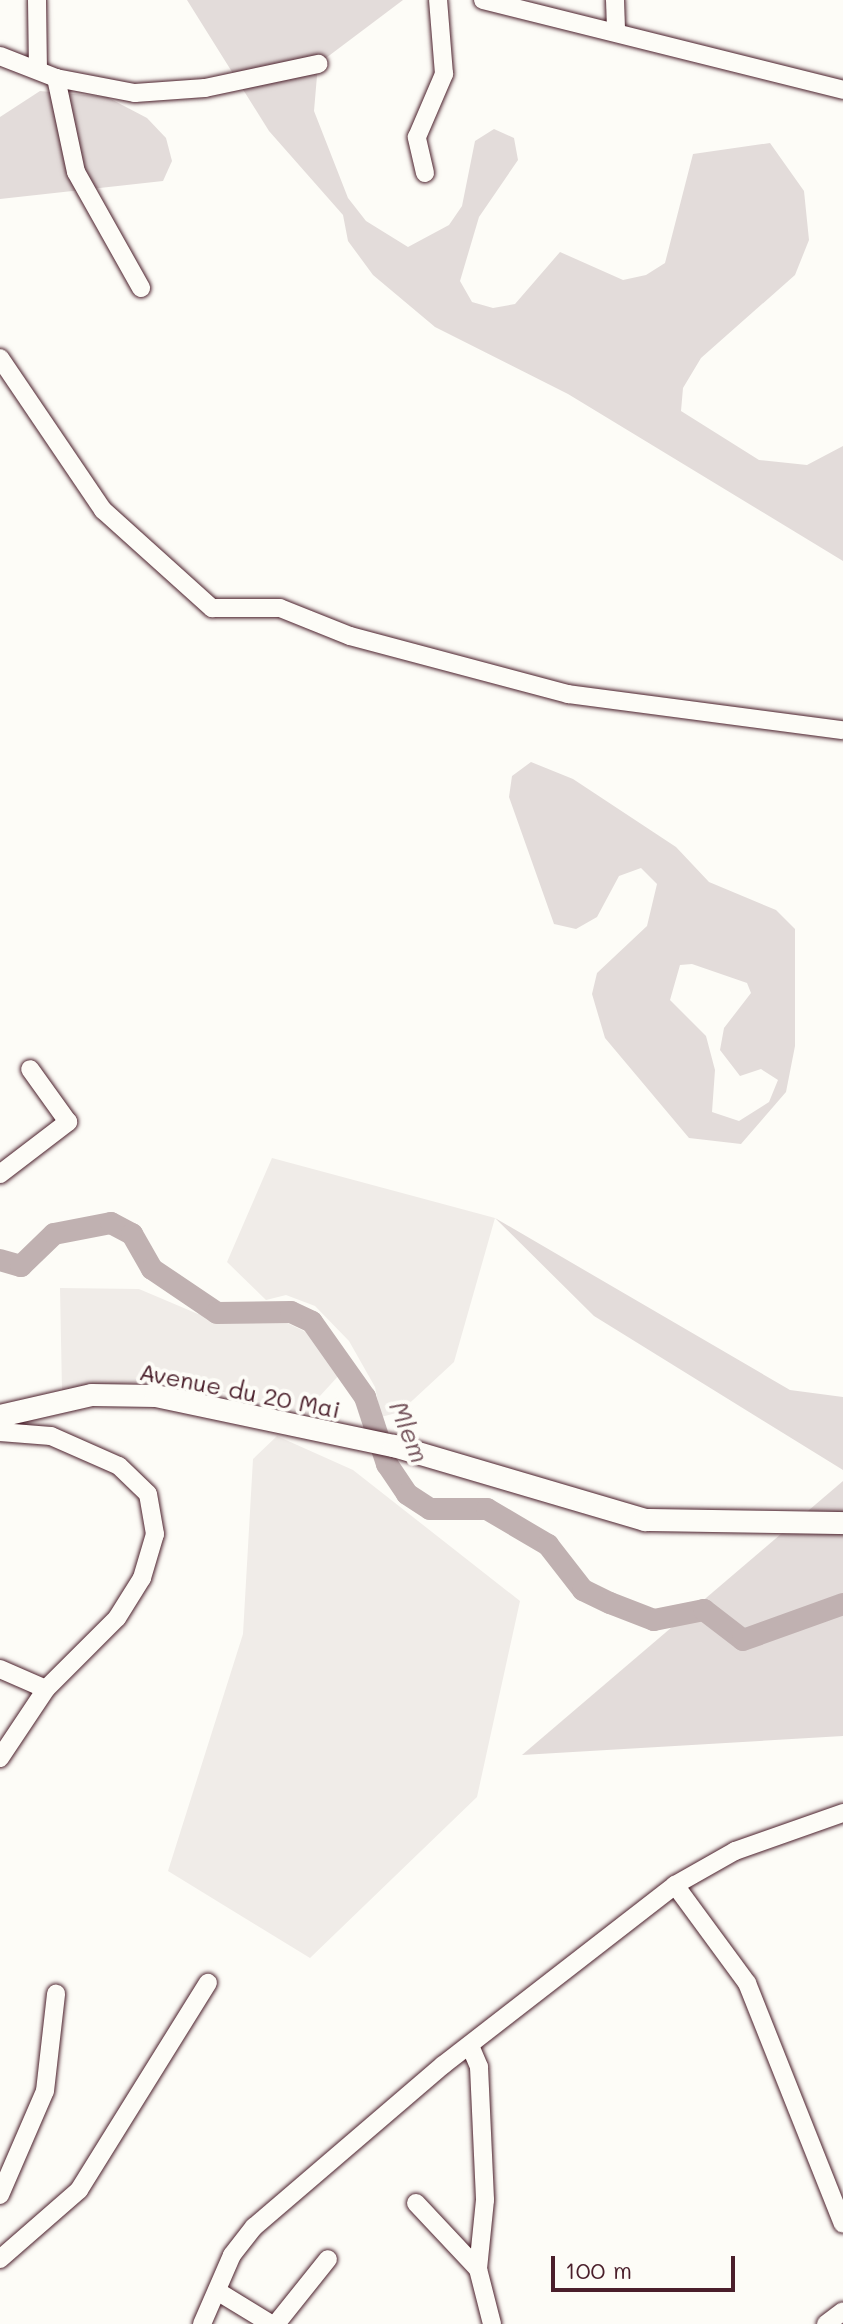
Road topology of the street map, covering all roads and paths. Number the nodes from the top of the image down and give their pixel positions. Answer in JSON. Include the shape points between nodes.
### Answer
{"nodes":[{"id":1,"x":37,"y":0,"type":"edge"},
{"id":2,"x":438,"y":0,"type":"edge"},
{"id":3,"x":483,"y":0,"type":"edge"},
{"id":4,"x":615,"y":0,"type":"edge"},
{"id":5,"x":616,"y":30,"type":"junction"},
{"id":6,"x":0,"y":56,"type":"edge"},
{"id":7,"x":318,"y":64,"type":"dead end"},
{"id":8,"x":38,"y":70,"type":"junction"},
{"id":9,"x":56,"y":78,"type":"junction"},
{"id":10,"x":843,"y":90,"type":"edge"},
{"id":11,"x":425,"y":173,"type":"dead end"},
{"id":12,"x":141,"y":288,"type":"dead end"},
{"id":13,"x":0,"y":358,"type":"edge"},
{"id":14,"x":843,"y":730,"type":"edge"},
{"id":15,"x":30,"y":1069,"type":"dead end"},
{"id":16,"x":0,"y":1174,"type":"edge"},
{"id":17,"x":0,"y":1416,"type":"edge"},
{"id":18,"x":0,"y":1432,"type":"edge"},
{"id":19,"x":843,"y":1523,"type":"edge"},
{"id":20,"x":0,"y":1669,"type":"edge"},
{"id":21,"x":46,"y":1689,"type":"junction"},
{"id":22,"x":0,"y":1758,"type":"edge"},
{"id":23,"x":839,"y":1817,"type":"edge"},
{"id":24,"x":675,"y":1885,"type":"junction"},
{"id":25,"x":208,"y":1983,"type":"dead end"},
{"id":26,"x":56,"y":1994,"type":"dead end"},
{"id":27,"x":471,"y":2048,"type":"junction"},
{"id":28,"x":0,"y":2195,"type":"edge"},
{"id":29,"x":416,"y":2203,"type":"dead end"},
{"id":30,"x":843,"y":2224,"type":"edge"},
{"id":31,"x":0,"y":2259,"type":"edge"},
{"id":32,"x":328,"y":2259,"type":"dead end"},
{"id":33,"x":478,"y":2269,"type":"junction"},
{"id":34,"x":217,"y":2291,"type":"junction"},
{"id":35,"x":843,"y":2311,"type":"edge"},
{"id":36,"x":202,"y":2324,"type":"edge"},
{"id":37,"x":274,"y":2324,"type":"edge"},
{"id":38,"x":492,"y":2324,"type":"edge"},
{"id":39,"x":826,"y":2324,"type":"edge"}],
"edges":[{"from":1,"to":8,"type":"street"},
{"from":2,"to":11,"type":"street","via":[[444,74],[417,137]]},
{"from":3,"to":5,"type":"street"},
{"from":4,"to":5,"type":"street"},
{"from":5,"to":10,"type":"street"},
{"from":6,"to":8,"type":"street"},
{"from":7,"to":9,"type":"street","via":[[205,88],[135,93]]},
{"from":8,"to":9,"type":"street"},
{"from":9,"to":12,"type":"street","via":[[76,172]]},
{"from":13,"to":14,"type":"street","via":[[103,510],[212,608],[280,608],[362,639],[568,694]]},
{"from":15,"to":16,"type":"street","via":[[68,1122]]},
{"from":17,"to":19,"type":"main road","name":"Avenue du 20 Mai","via":[[49,1402],[136,1394],[385,1444],[645,1520]]},
{"from":18,"to":21,"type":"street","via":[[51,1436],[119,1466],[148,1494],[155,1534],[142,1578],[117,1618]]},
{"from":20,"to":21,"type":"street"},
{"from":21,"to":22,"type":"street"},
{"from":23,"to":24,"type":"street","via":[[735,1851]]},
{"from":24,"to":27,"type":"street"},
{"from":24,"to":30,"type":"street","via":[[747,1983]]},
{"from":25,"to":31,"type":"street","via":[[79,2190]]},
{"from":26,"to":28,"type":"street","via":[[45,2091]]},
{"from":27,"to":33,"type":"street","via":[[479,2067],[485,2200]]},
{"from":27,"to":34,"type":"street","via":[[267,2214],[232,2255]]},
{"from":29,"to":33,"type":"street"},
{"from":32,"to":37,"type":"street"},
{"from":33,"to":38,"type":"street"},
{"from":34,"to":36,"type":"street"},
{"from":34,"to":37,"type":"street"},
{"from":35,"to":39,"type":"street"}]}
